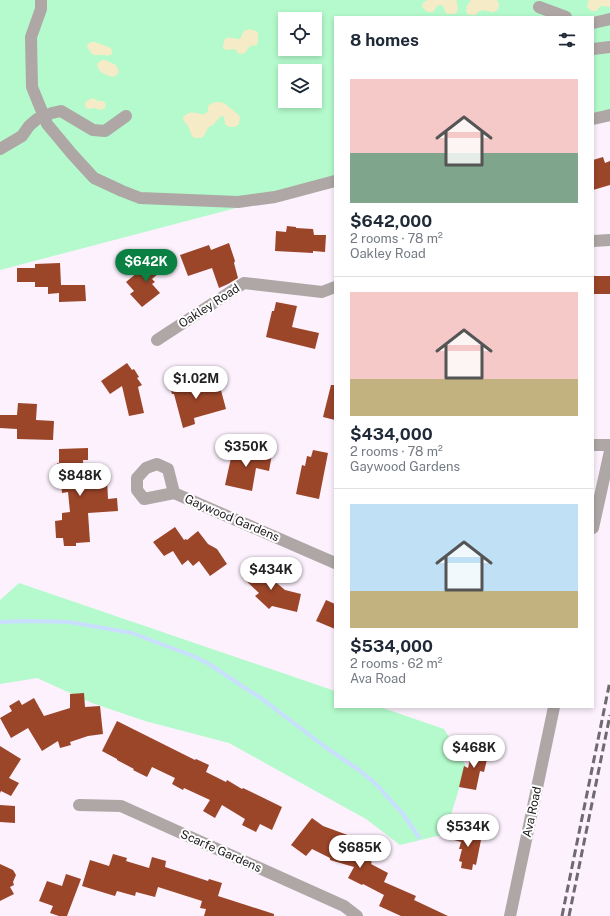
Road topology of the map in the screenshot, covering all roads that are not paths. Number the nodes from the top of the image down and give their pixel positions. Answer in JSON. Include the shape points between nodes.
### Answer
{"nodes":[{"id":1,"x":41,"y":0,"type":"edge"},
{"id":2,"x":540,"y":7,"type":"dead end"},
{"id":3,"x":563,"y":16,"type":"edge"},
{"id":4,"x":610,"y":19,"type":"edge"},
{"id":5,"x":594,"y":23,"type":"edge"},
{"id":6,"x":610,"y":47,"type":"edge"},
{"id":7,"x":594,"y":49,"type":"edge"},
{"id":8,"x":610,"y":115,"type":"edge"},
{"id":9,"x":44,"y":116,"type":"junction"},
{"id":10,"x":126,"y":116,"type":"dead end"},
{"id":11,"x":594,"y":119,"type":"edge"},
{"id":12,"x":0,"y":149,"type":"edge"},
{"id":13,"x":334,"y":181,"type":"edge"},
{"id":14,"x":610,"y":240,"type":"edge"},
{"id":15,"x":594,"y":241,"type":"edge"},
{"id":16,"x":334,"y":287,"type":"edge"},
{"id":17,"x":157,"y":340,"type":"dead end"},
{"id":18,"x":594,"y":444,"type":"edge"},
{"id":19,"x":610,"y":445,"type":"edge"},
{"id":20,"x":610,"y":451,"type":"edge"},
{"id":21,"x":174,"y":493,"type":"dead end"},
{"id":22,"x":594,"y":523,"type":"edge"},
{"id":23,"x":334,"y":563,"type":"edge"},
{"id":24,"x":554,"y":708,"type":"edge"},
{"id":25,"x":79,"y":805,"type":"dead end"},
{"id":26,"x":357,"y":916,"type":"edge"},
{"id":27,"x":510,"y":916,"type":"edge"}],
"edges":[{"from":1,"to":9,"type":"street","via":[[41,9],[31,38],[31,52],[32,87]]},
{"from":2,"to":3,"type":"street"},
{"from":4,"to":5,"type":"street"},
{"from":6,"to":7,"type":"street"},
{"from":8,"to":11,"type":"street"},
{"from":9,"to":10,"type":"street","via":[[61,111],[94,130],[105,131]]},
{"from":9,"to":12,"type":"street","via":[[29,126],[22,136]]},
{"from":9,"to":13,"type":"street","via":[[47,124],[94,178],[140,198],[238,202],[275,197]]},
{"from":14,"to":15,"type":"street"},
{"from":16,"to":17,"type":"street","name":"Oakley Road","via":[[322,292],[244,283]]},
{"from":18,"to":19,"type":"street"},
{"from":20,"to":22,"type":"street"},
{"from":21,"to":23,"type":"street","name":"Gaywood Gardens"},
{"from":24,"to":27,"type":"street","name":"Ava Road"},
{"from":25,"to":26,"type":"street","name":"Scarfe Gardens","via":[[121,806],[344,906]]}]}
